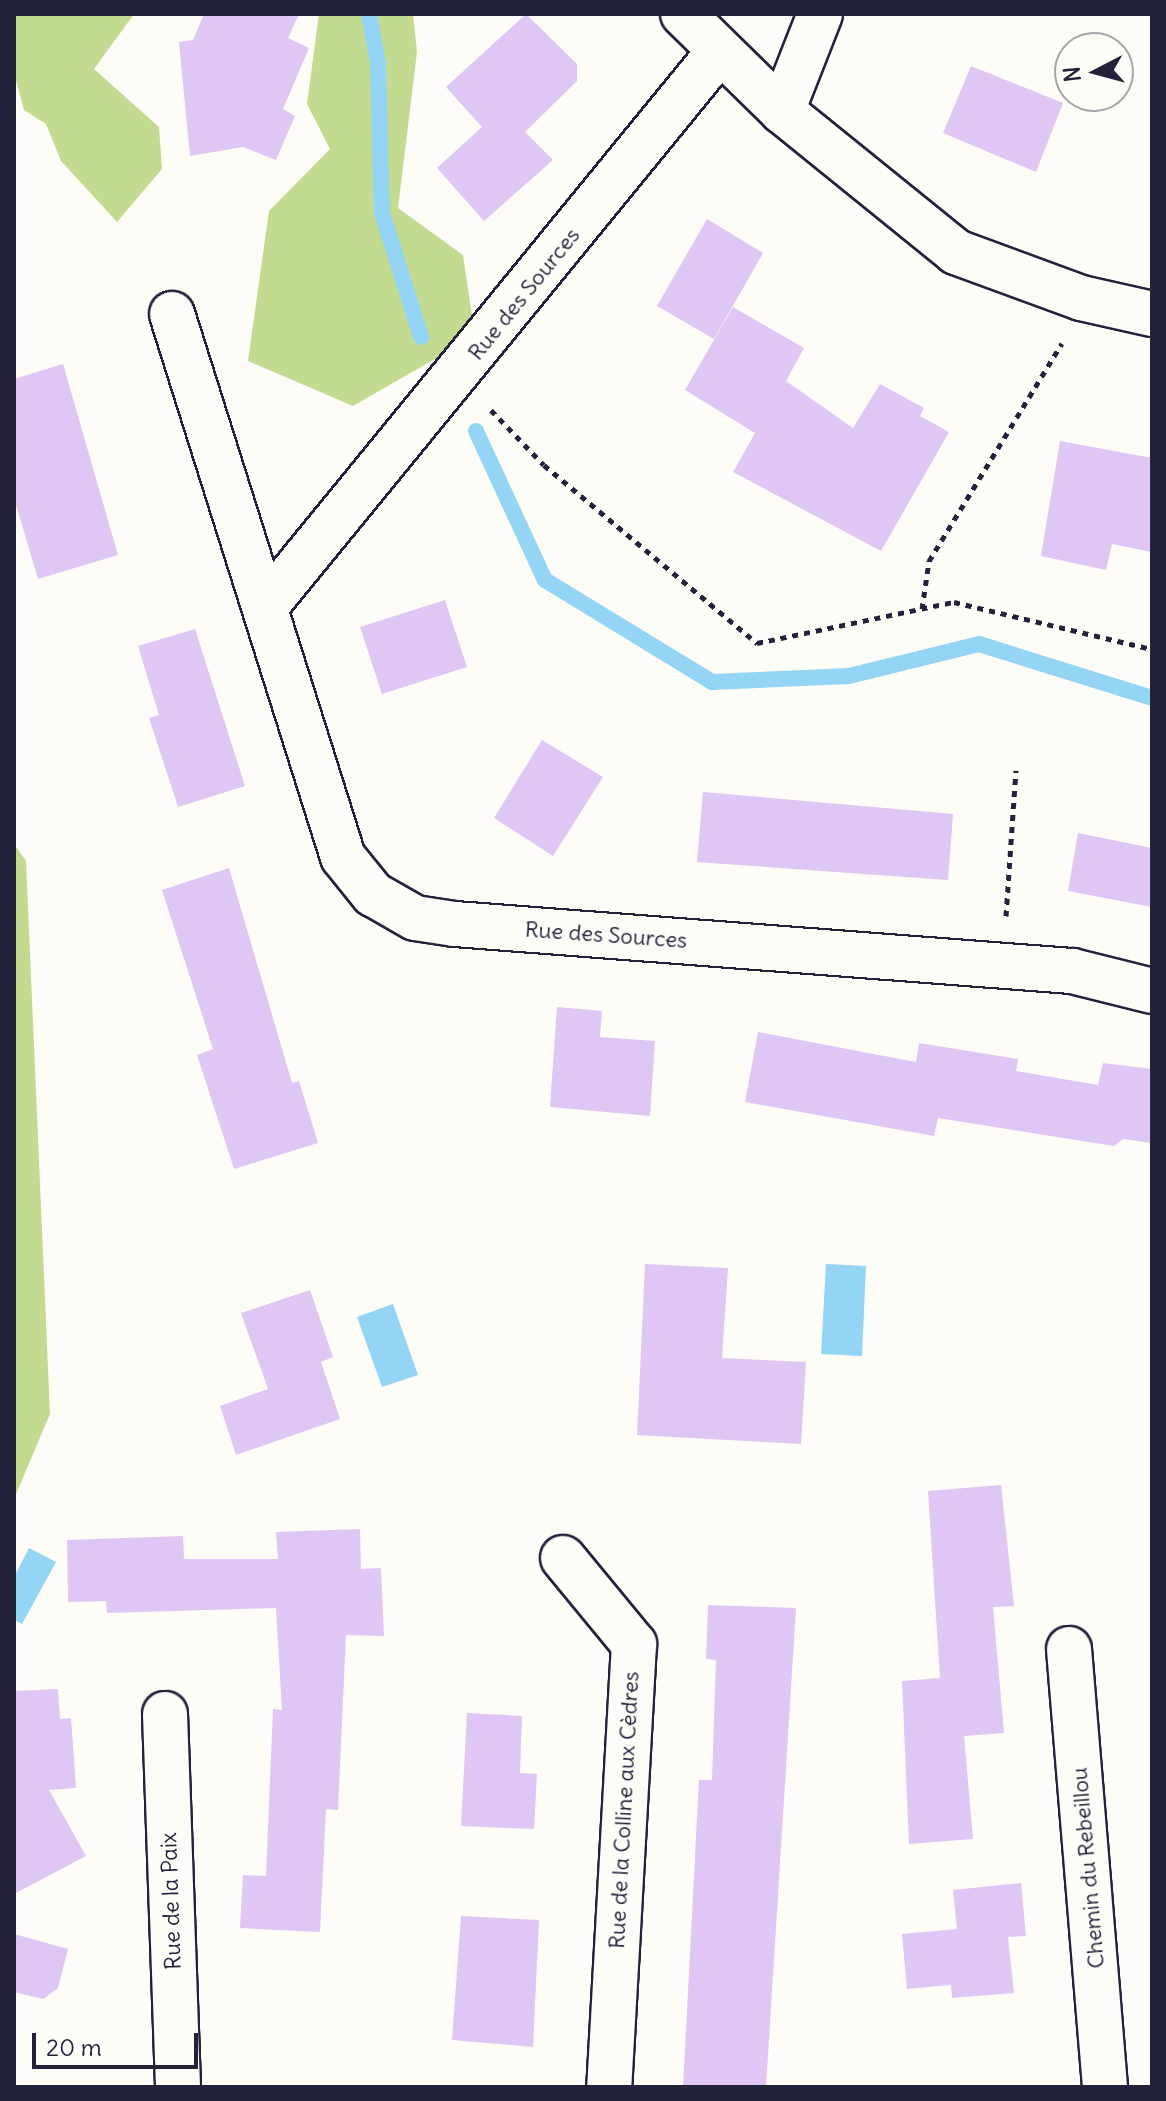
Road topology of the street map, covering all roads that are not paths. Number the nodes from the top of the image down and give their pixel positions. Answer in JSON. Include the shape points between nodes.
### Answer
{"nodes":[{"id":1,"x":683,"y":14,"type":"edge"},
{"id":2,"x":820,"y":14,"type":"edge"},
{"id":3,"x":719,"y":52,"type":"junction"},
{"id":4,"x":782,"y":111,"type":"junction"},
{"id":5,"x":172,"y":314,"type":"dead end"},
{"id":6,"x":1152,"y":314,"type":"edge"},
{"id":7,"x":265,"y":607,"type":"junction"},
{"id":8,"x":1152,"y":991,"type":"edge"},
{"id":9,"x":563,"y":1558,"type":"dead end"},
{"id":10,"x":1069,"y":1649,"type":"dead end"},
{"id":11,"x":165,"y":1714,"type":"dead end"},
{"id":12,"x":178,"y":2087,"type":"edge"},
{"id":13,"x":609,"y":2087,"type":"edge"},
{"id":14,"x":1105,"y":2087,"type":"edge"}],
"edges":[{"from":1,"to":3,"type":"street"},
{"from":2,"to":4,"type":"street"},
{"from":3,"to":4,"type":"street"},
{"from":3,"to":7,"type":"street","name":"Rue des Sources"},
{"from":4,"to":6,"type":"street","via":[[956,252],[1081,298]]},
{"from":5,"to":7,"type":"street","name":"Rue des Sources"},
{"from":7,"to":8,"type":"street","name":"Rue des Sources","via":[[343,857],[373,894],[415,918],[1072,971]]},
{"from":9,"to":13,"type":"street","name":"Rue de la Colline aux Cèdres","via":[[634,1644]]},
{"from":10,"to":14,"type":"street","name":"Chemin du Rebeillou"},
{"from":11,"to":12,"type":"street","name":"Rue de la Paix"}]}
